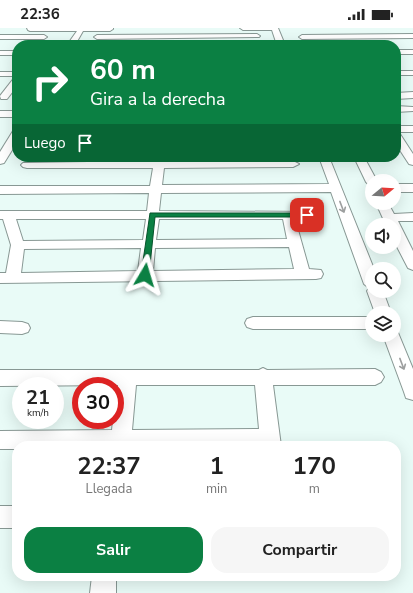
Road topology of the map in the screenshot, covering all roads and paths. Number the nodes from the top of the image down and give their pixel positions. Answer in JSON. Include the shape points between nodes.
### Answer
{"nodes":[{"id":1,"x":82,"y":28,"type":"edge"},
{"id":2,"x":238,"y":28,"type":"edge"},
{"id":3,"x":275,"y":28,"type":"edge"},
{"id":4,"x":30,"y":29,"type":"dead end"},
{"id":5,"x":114,"y":29,"type":"edge"},
{"id":6,"x":298,"y":29,"type":"edge"},
{"id":7,"x":176,"y":36,"type":"junction"},
{"id":8,"x":248,"y":36,"type":"junction"},
{"id":9,"x":257,"y":36,"type":"dead end"},
{"id":10,"x":332,"y":36,"type":"junction"},
{"id":11,"x":402,"y":36,"type":"junction"},
{"id":12,"x":413,"y":36,"type":"edge"},
{"id":13,"x":302,"y":37,"type":"junction"},
{"id":14,"x":1,"y":40,"type":"edge"},
{"id":15,"x":47,"y":40,"type":"edge"},
{"id":16,"x":74,"y":40,"type":"edge"},
{"id":17,"x":101,"y":40,"type":"edge"},
{"id":18,"x":176,"y":40,"type":"edge"},
{"id":19,"x":249,"y":40,"type":"edge"},
{"id":20,"x":279,"y":40,"type":"edge"},
{"id":21,"x":304,"y":40,"type":"edge"},
{"id":22,"x":334,"y":40,"type":"edge"},
{"id":23,"x":12,"y":41,"type":"edge"},
{"id":24,"x":401,"y":45,"type":"edge"},
{"id":25,"x":412,"y":45,"type":"edge"},
{"id":26,"x":401,"y":52,"type":"edge"},
{"id":27,"x":413,"y":52,"type":"edge"},
{"id":28,"x":0,"y":53,"type":"edge"},
{"id":29,"x":12,"y":53,"type":"edge"},
{"id":30,"x":401,"y":73,"type":"edge"},
{"id":31,"x":413,"y":73,"type":"edge"},
{"id":32,"x":0,"y":74,"type":"edge"},
{"id":33,"x":12,"y":74,"type":"edge"},
{"id":34,"x":12,"y":86,"type":"edge"},
{"id":35,"x":401,"y":96,"type":"edge"},
{"id":36,"x":413,"y":96,"type":"edge"},
{"id":37,"x":2,"y":97,"type":"edge"},
{"id":38,"x":401,"y":109,"type":"edge"},
{"id":39,"x":410,"y":109,"type":"dead end"},
{"id":40,"x":0,"y":114,"type":"edge"},
{"id":41,"x":12,"y":114,"type":"edge"},
{"id":42,"x":401,"y":129,"type":"edge"},
{"id":43,"x":413,"y":129,"type":"edge"},
{"id":44,"x":12,"y":141,"type":"edge"},
{"id":45,"x":401,"y":141,"type":"edge"},
{"id":46,"x":401,"y":143,"type":"edge"},
{"id":47,"x":413,"y":145,"type":"edge"},
{"id":48,"x":0,"y":161,"type":"edge"},
{"id":49,"x":38,"y":162,"type":"edge"},
{"id":50,"x":159,"y":162,"type":"edge"},
{"id":51,"x":284,"y":162,"type":"edge"},
{"id":52,"x":326,"y":162,"type":"edge"},
{"id":53,"x":362,"y":162,"type":"edge"},
{"id":54,"x":413,"y":163,"type":"edge"},
{"id":55,"x":27,"y":164,"type":"dead end"},
{"id":56,"x":293,"y":164,"type":"dead end"},
{"id":57,"x":398,"y":164,"type":"dead end"},
{"id":58,"x":368,"y":174,"type":"edge"},
{"id":59,"x":335,"y":188,"type":"junction"},
{"id":60,"x":401,"y":188,"type":"edge"},
{"id":61,"x":413,"y":188,"type":"edge"},
{"id":62,"x":155,"y":189,"type":"junction"},
{"id":63,"x":0,"y":190,"type":"edge"},
{"id":64,"x":4,"y":215,"type":"edge"},
{"id":65,"x":152,"y":215,"type":"junction"},
{"id":66,"x":288,"y":215,"type":"junction"},
{"id":67,"x":307,"y":215,"type":"dead end"},
{"id":68,"x":413,"y":217,"type":"edge"},
{"id":69,"x":401,"y":220,"type":"edge"},
{"id":70,"x":401,"y":241,"type":"edge"},
{"id":71,"x":295,"y":243,"type":"junction"},
{"id":72,"x":149,"y":244,"type":"junction"},
{"id":73,"x":18,"y":245,"type":"junction"},
{"id":74,"x":413,"y":265,"type":"edge"},
{"id":75,"x":365,"y":266,"type":"edge"},
{"id":76,"x":145,"y":275,"type":"junction"},
{"id":77,"x":7,"y":277,"type":"edge"},
{"id":78,"x":365,"y":323,"type":"edge"},
{"id":79,"x":253,"y":324,"type":"dead end"},
{"id":80,"x":0,"y":327,"type":"edge"},
{"id":81,"x":22,"y":328,"type":"dead end"},
{"id":82,"x":394,"y":342,"type":"edge"},
{"id":83,"x":263,"y":376,"type":"junction"},
{"id":84,"x":128,"y":377,"type":"junction"},
{"id":85,"x":375,"y":377,"type":"dead end"},
{"id":86,"x":0,"y":378,"type":"edge"},
{"id":87,"x":413,"y":392,"type":"edge"},
{"id":88,"x":0,"y":440,"type":"edge"},
{"id":89,"x":60,"y":441,"type":"edge"},
{"id":90,"x":120,"y":441,"type":"edge"},
{"id":91,"x":270,"y":441,"type":"edge"},
{"id":92,"x":0,"y":517,"type":"edge"},
{"id":93,"x":12,"y":517,"type":"edge"},
{"id":94,"x":103,"y":581,"type":"edge"},
{"id":95,"x":102,"y":593,"type":"edge"}],
"edges":[{"from":1,"to":4,"type":"street"},
{"from":1,"to":5,"type":"street"},
{"from":1,"to":16,"type":"street"},
{"from":2,"to":3,"type":"street"},
{"from":3,"to":20,"type":"street"},
{"from":6,"to":13,"type":"street"},
{"from":7,"to":8,"type":"street"},
{"from":7,"to":17,"type":"street","via":[[101,37]]},
{"from":7,"to":18,"type":"street"},
{"from":8,"to":9,"type":"street"},
{"from":8,"to":19,"type":"street"},
{"from":10,"to":11,"type":"street"},
{"from":10,"to":13,"type":"street"},
{"from":10,"to":22,"type":"street"},
{"from":11,"to":12,"type":"street"},
{"from":11,"to":25,"type":"street"},
{"from":13,"to":21,"type":"street"},
{"from":14,"to":15,"type":"street","via":[[50,37]]},
{"from":14,"to":23,"type":"street"},
{"from":24,"to":25,"type":"street"},
{"from":26,"to":27,"type":"street"},
{"from":28,"to":29,"type":"street"},
{"from":30,"to":31,"type":"street"},
{"from":32,"to":33,"type":"street"},
{"from":34,"to":37,"type":"street"},
{"from":35,"to":36,"type":"street"},
{"from":38,"to":39,"type":"street"},
{"from":40,"to":41,"type":"street"},
{"from":42,"to":43,"type":"street"},
{"from":44,"to":48,"type":"street"},
{"from":45,"to":47,"type":"street"},
{"from":46,"to":54,"type":"street"},
{"from":49,"to":55,"type":"street"},
{"from":50,"to":62,"type":"street"},
{"from":51,"to":56,"type":"street"},
{"from":52,"to":59,"type":"street"},
{"from":53,"to":58,"type":"street"},
{"from":54,"to":57,"type":"street"},
{"from":59,"to":62,"type":"street"},
{"from":59,"to":75,"type":"street","one_way":true},
{"from":60,"to":61,"type":"street"},
{"from":62,"to":63,"type":"street"},
{"from":62,"to":65,"type":"street"},
{"from":64,"to":65,"type":"street"},
{"from":64,"to":73,"type":"street"},
{"from":65,"to":66,"type":"street"},
{"from":65,"to":72,"type":"street"},
{"from":66,"to":67,"type":"street"},
{"from":66,"to":71,"type":"street"},
{"from":68,"to":69,"type":"street"},
{"from":70,"to":74,"type":"street"},
{"from":71,"to":72,"type":"street"},
{"from":71,"to":76,"type":"street","via":[[309,274]]},
{"from":72,"to":73,"type":"street"},
{"from":72,"to":76,"type":"street"},
{"from":73,"to":77,"type":"street"},
{"from":76,"to":77,"type":"street"},
{"from":78,"to":79,"type":"street"},
{"from":80,"to":81,"type":"street"},
{"from":82,"to":87,"type":"street","one_way":true},
{"from":83,"to":84,"type":"street"},
{"from":83,"to":85,"type":"street"},
{"from":83,"to":91,"type":"street"},
{"from":84,"to":86,"type":"street"},
{"from":84,"to":90,"type":"street"},
{"from":88,"to":89,"type":"street"},
{"from":92,"to":93,"type":"street"},
{"from":94,"to":95,"type":"street"}]}
